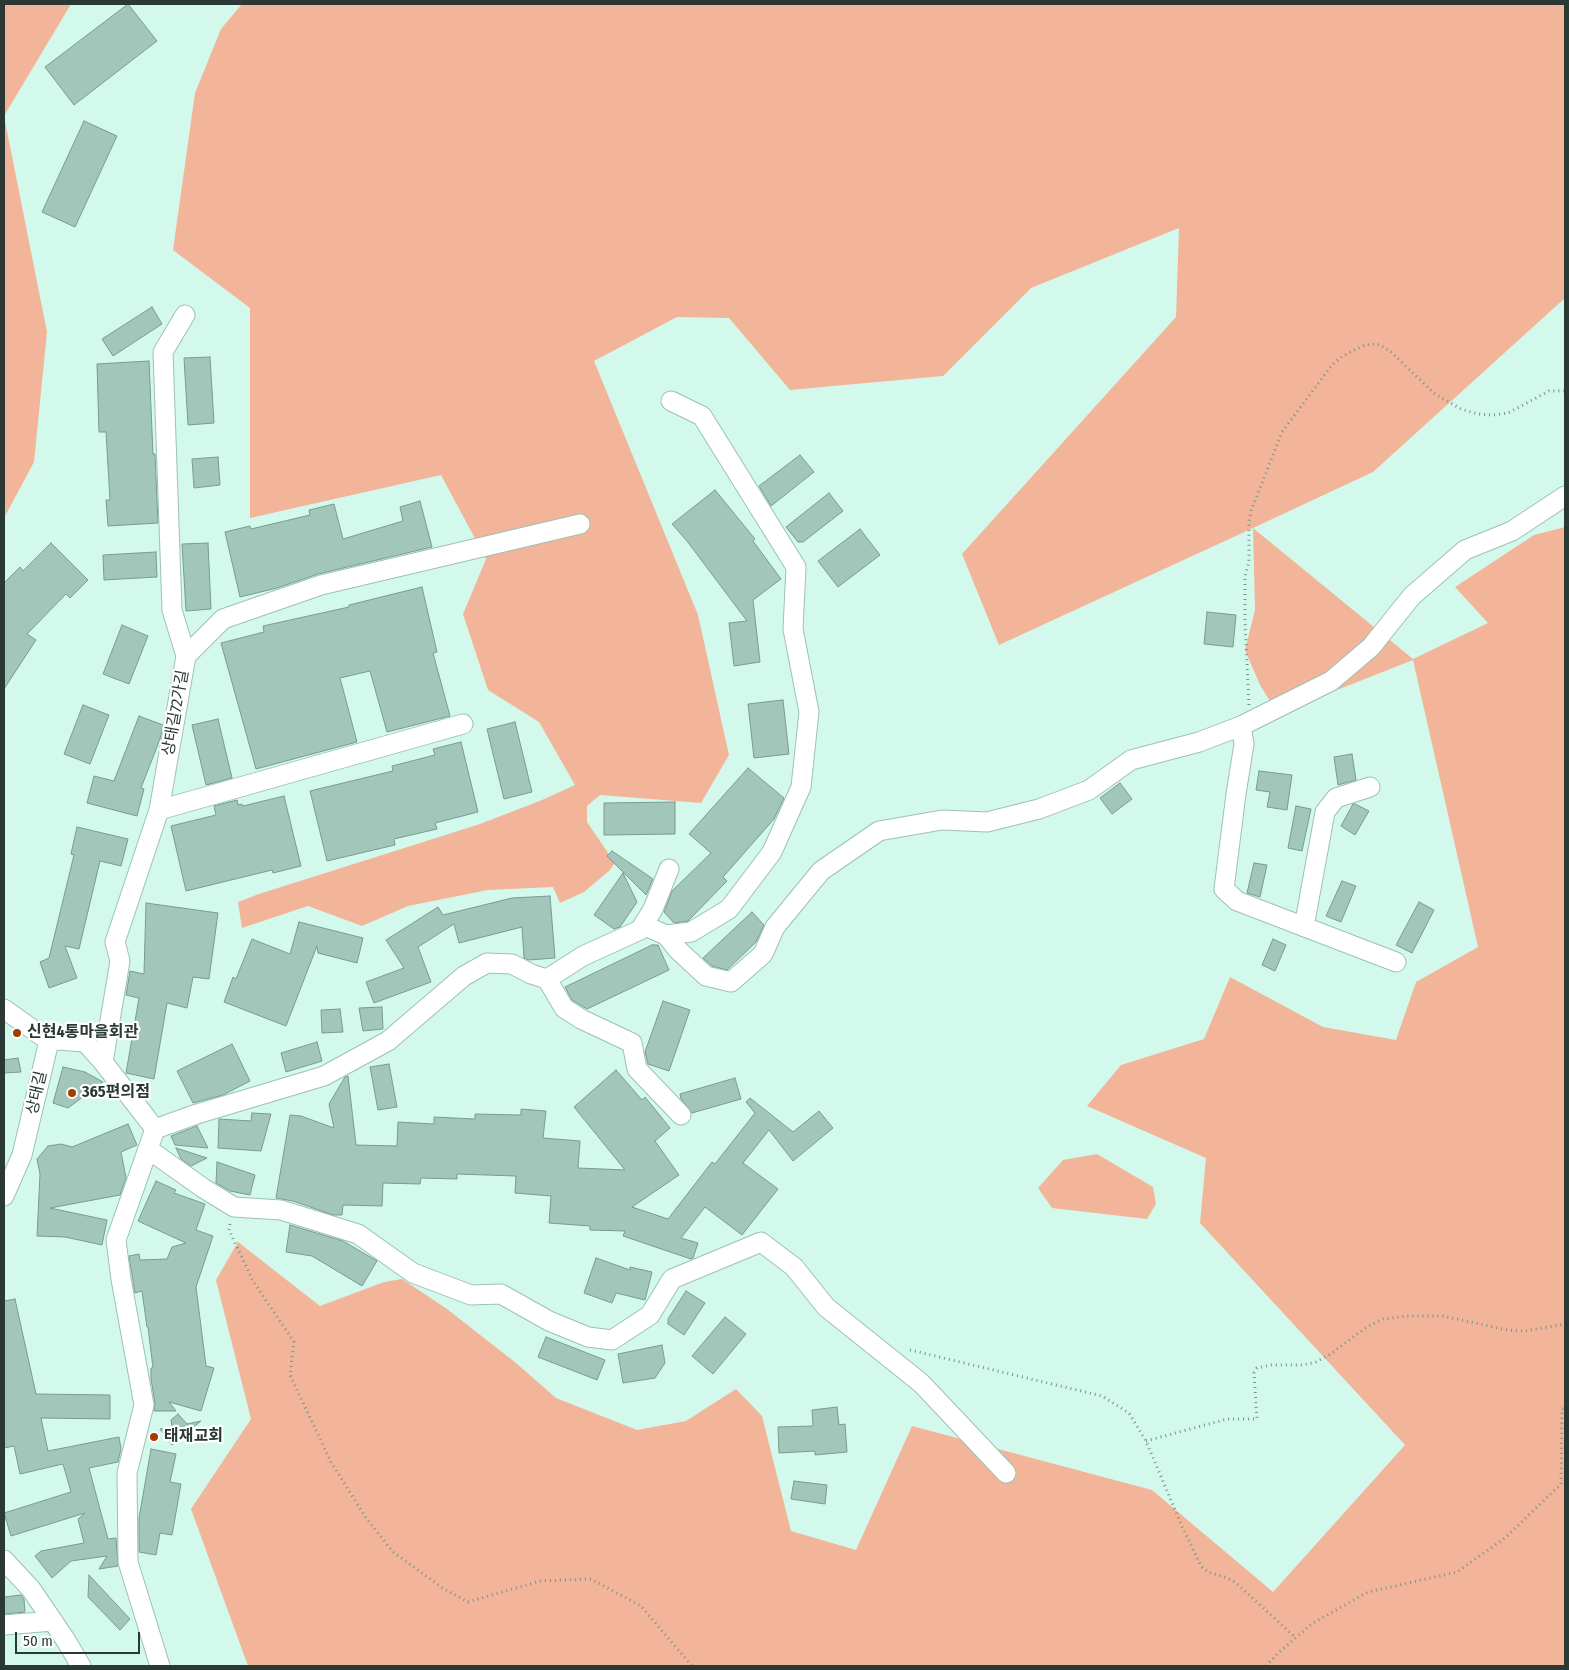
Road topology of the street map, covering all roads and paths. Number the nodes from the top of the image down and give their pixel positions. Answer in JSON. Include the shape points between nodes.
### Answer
{"nodes":[{"id":1,"x":185,"y":315,"type":"dead end"},
{"id":2,"x":1565,"y":391,"type":"edge"},
{"id":3,"x":671,"y":401,"type":"dead end"},
{"id":4,"x":1565,"y":496,"type":"edge"},
{"id":5,"x":580,"y":524,"type":"dead end"},
{"id":6,"x":186,"y":656,"type":"junction"},
{"id":7,"x":1247,"y":723,"type":"junction"},
{"id":8,"x":463,"y":724,"type":"dead end"},
{"id":9,"x":1370,"y":787,"type":"dead end"},
{"id":10,"x":159,"y":810,"type":"junction"},
{"id":11,"x":669,"y":869,"type":"dead end"},
{"id":12,"x":643,"y":925,"type":"junction"},
{"id":13,"x":1304,"y":927,"type":"junction"},
{"id":14,"x":666,"y":935,"type":"junction"},
{"id":15,"x":1396,"y":962,"type":"dead end"},
{"id":16,"x":547,"y":979,"type":"junction"},
{"id":17,"x":4,"y":1010,"type":"edge"},
{"id":18,"x":49,"y":1041,"type":"junction"},
{"id":19,"x":103,"y":1062,"type":"junction"},
{"id":20,"x":681,"y":1115,"type":"dead end"},
{"id":21,"x":155,"y":1129,"type":"junction"},
{"id":22,"x":148,"y":1149,"type":"junction"},
{"id":23,"x":4,"y":1196,"type":"edge"},
{"id":24,"x":234,"y":1207,"type":"junction"},
{"id":25,"x":1565,"y":1324,"type":"edge"},
{"id":26,"x":908,"y":1349,"type":"dead end"},
{"id":27,"x":1565,"y":1408,"type":"edge"},
{"id":28,"x":1146,"y":1440,"type":"junction"},
{"id":29,"x":1006,"y":1473,"type":"dead end"},
{"id":30,"x":4,"y":1560,"type":"edge"},
{"id":31,"x":53,"y":1621,"type":"junction"},
{"id":32,"x":4,"y":1625,"type":"edge"},
{"id":33,"x":1296,"y":1638,"type":"junction"},
{"id":34,"x":80,"y":1666,"type":"edge"},
{"id":35,"x":160,"y":1666,"type":"edge"},
{"id":36,"x":692,"y":1666,"type":"edge"},
{"id":37,"x":1266,"y":1666,"type":"edge"}],
"edges":[{"from":1,"to":6,"type":"street","via":[[163,352],[172,610]]},
{"from":2,"to":7,"type":"path","via":[[1550,391],[1508,413],[1478,414],[1435,394],[1380,345],[1365,345],[1352,350],[1332,365],[1282,432],[1251,512],[1249,562],[1245,576]]},
{"from":3,"to":14,"type":"street","via":[[702,416],[796,568],[793,629],[809,712],[801,786],[772,852],[729,909],[691,932]]},
{"from":4,"to":7,"type":"street","via":[[1512,531],[1465,550],[1412,596],[1371,647],[1331,681]]},
{"from":5,"to":6,"type":"street","name":"상태길72가길","via":[[321,585],[222,620]]},
{"from":6,"to":10,"type":"street","name":"상태길72가길"},
{"from":7,"to":13,"type":"street","via":[[1224,889],[1237,901]]},
{"from":7,"to":14,"type":"street","via":[[1198,742],[1131,760],[1090,790],[1039,809],[987,822],[942,820],[879,831],[820,870],[775,927],[763,954],[731,982],[706,976]]},
{"from":8,"to":10,"type":"street"},
{"from":9,"to":13,"type":"street","via":[[1336,798],[1326,812]]},
{"from":10,"to":19,"type":"street","name":"상태길72가길","via":[[115,942],[120,961]]},
{"from":11,"to":12,"type":"street"},
{"from":12,"to":14,"type":"street"},
{"from":12,"to":16,"type":"street","via":[[640,930],[583,956]]},
{"from":13,"to":15,"type":"street"},
{"from":16,"to":20,"type":"street","via":[[564,1008],[632,1043],[637,1069]]},
{"from":16,"to":21,"type":"street","via":[[512,964],[487,963],[464,976],[388,1040],[324,1076]]},
{"from":17,"to":18,"type":"street"},
{"from":18,"to":19,"type":"street","via":[[85,1042]]},
{"from":18,"to":23,"type":"street","name":"상태길","via":[[22,1155]]},
{"from":19,"to":21,"type":"street"},
{"from":21,"to":22,"type":"street"},
{"from":22,"to":24,"type":"street"},
{"from":22,"to":35,"type":"street","via":[[116,1240],[144,1405],[127,1472],[128,1562]]},
{"from":24,"to":29,"type":"street","via":[[281,1210],[358,1234],[413,1274],[471,1295],[501,1294],[549,1321],[588,1337],[612,1340],[650,1315],[672,1279],[761,1242],[794,1267],[826,1308],[921,1383]]},
{"from":24,"to":36,"type":"path","via":[[229,1230],[253,1281],[294,1342],[290,1375],[307,1413],[331,1462],[366,1518],[393,1552],[468,1602],[540,1581],[591,1579],[641,1606]]},
{"from":25,"to":28,"type":"path","via":[[1525,1331],[1443,1316],[1383,1319],[1316,1362],[1257,1368],[1254,1373],[1257,1418],[1227,1419]]},
{"from":26,"to":28,"type":"path","via":[[1102,1396],[1129,1413]]},
{"from":27,"to":33,"type":"path","via":[[1562,1409],[1561,1484],[1505,1538],[1457,1572],[1368,1592],[1313,1623]]},
{"from":28,"to":33,"type":"path","via":[[1201,1566],[1235,1582]]},
{"from":30,"to":31,"type":"street","via":[[31,1589]]},
{"from":31,"to":32,"type":"street"},
{"from":31,"to":34,"type":"street"},
{"from":33,"to":37,"type":"path"}]}
